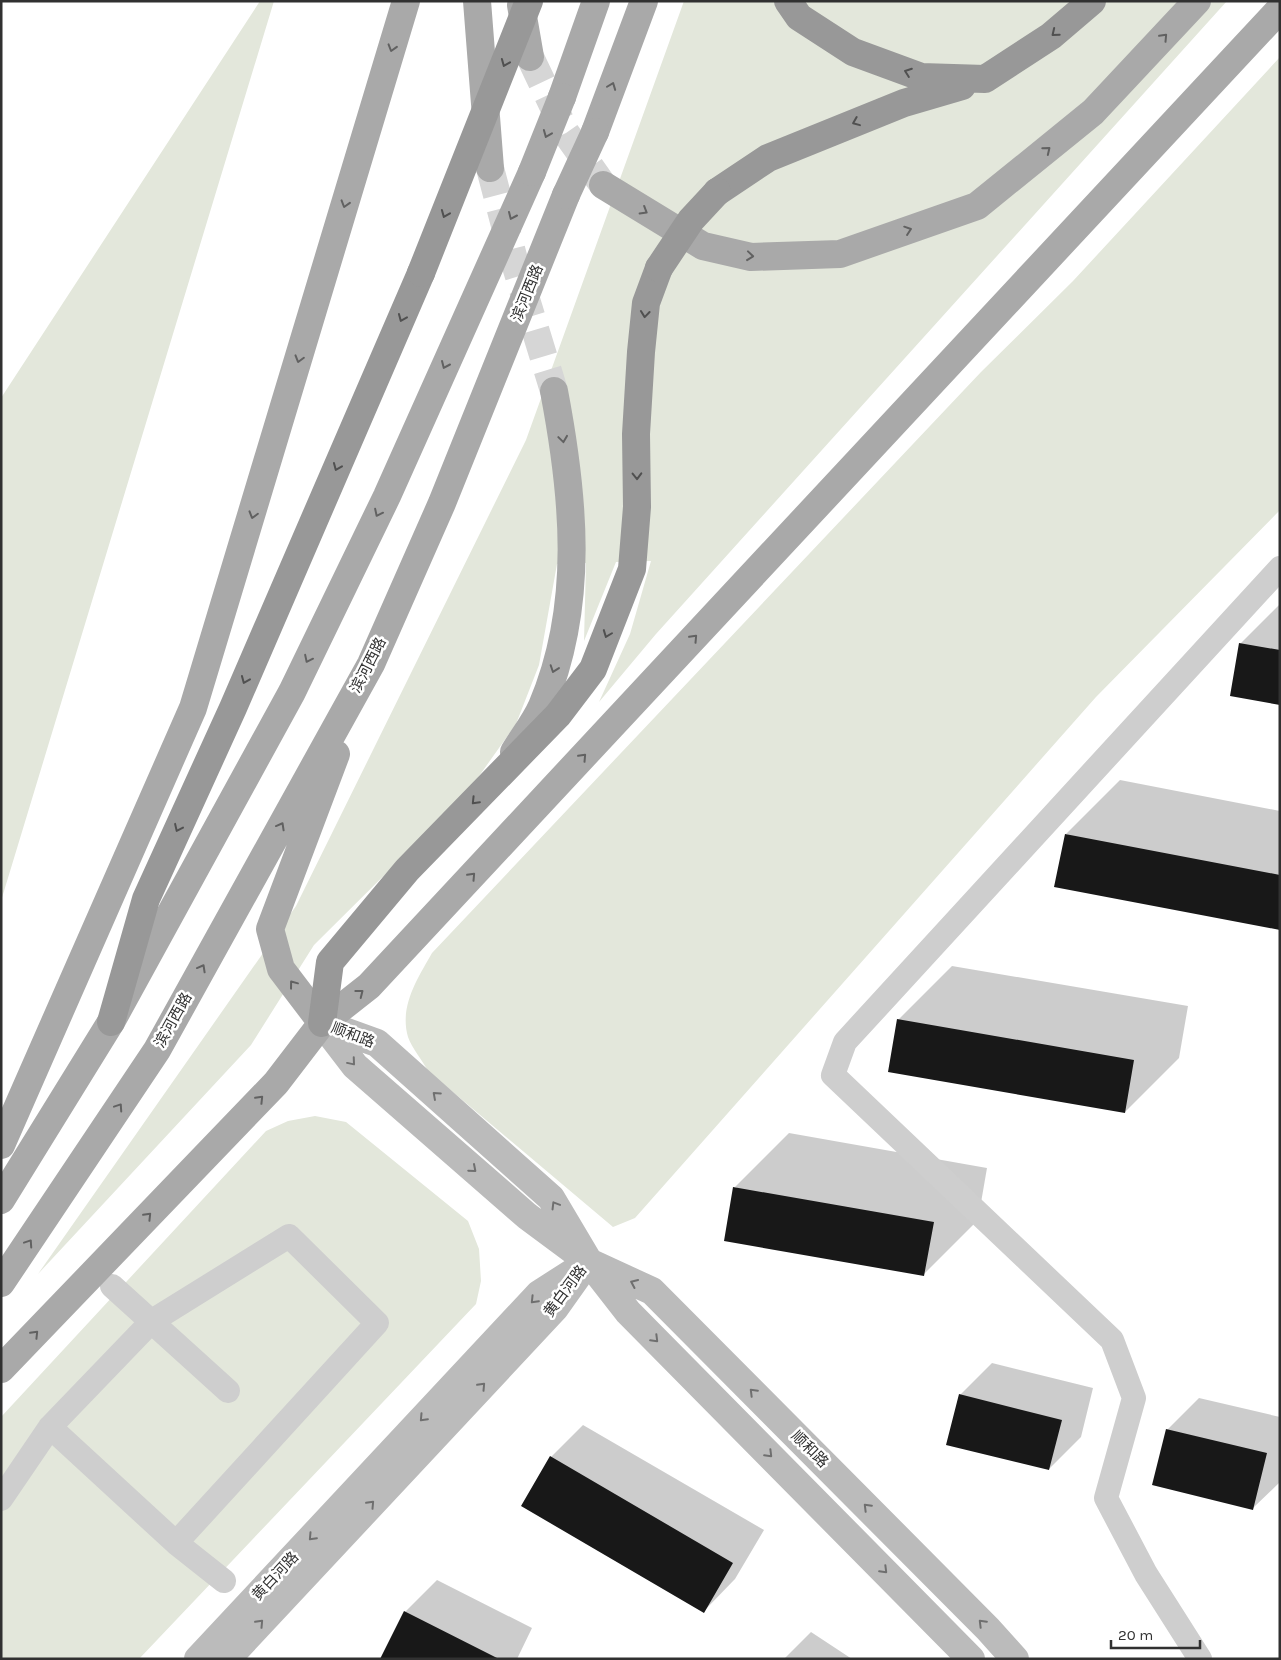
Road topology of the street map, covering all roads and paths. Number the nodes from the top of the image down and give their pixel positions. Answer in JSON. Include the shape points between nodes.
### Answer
{"nodes":[{"id":1,"x":406,"y":1,"type":"edge"},
{"id":2,"x":477,"y":1,"type":"edge"},
{"id":3,"x":521,"y":1,"type":"edge"},
{"id":4,"x":529,"y":1,"type":"edge"},
{"id":5,"x":596,"y":1,"type":"edge"},
{"id":6,"x":644,"y":1,"type":"edge"},
{"id":7,"x":788,"y":1,"type":"edge"},
{"id":8,"x":1092,"y":1,"type":"edge"},
{"id":9,"x":1197,"y":1,"type":"edge"},
{"id":10,"x":1280,"y":9,"type":"edge"},
{"id":11,"x":530,"y":57,"type":"tunnel mouth"},
{"id":12,"x":986,"y":79,"type":"junction"},
{"id":13,"x":490,"y":168,"type":"tunnel mouth"},
{"id":14,"x":603,"y":185,"type":"tunnel mouth"},
{"id":15,"x":554,"y":391,"type":"tunnel mouth"},
{"id":16,"x":1280,"y":568,"type":"edge"},
{"id":17,"x":371,"y":664,"type":"junction"},
{"id":18,"x":500,"y":775,"type":"junction"},
{"id":19,"x":111,"y":1022,"type":"junction"},
{"id":20,"x":322,"y":1023,"type":"junction"},
{"id":21,"x":1,"y":1145,"type":"edge"},
{"id":22,"x":1,"y":1200,"type":"edge"},
{"id":23,"x":589,"y":1262,"type":"junction"},
{"id":24,"x":1,"y":1283,"type":"edge"},
{"id":25,"x":112,"y":1286,"type":"dead end"},
{"id":26,"x":152,"y":1321,"type":"junction"},
{"id":27,"x":1,"y":1369,"type":"edge"},
{"id":28,"x":228,"y":1391,"type":"dead end"},
{"id":29,"x":50,"y":1428,"type":"junction"},
{"id":30,"x":1,"y":1499,"type":"edge"},
{"id":31,"x":176,"y":1543,"type":"junction"},
{"id":32,"x":224,"y":1581,"type":"dead end"},
{"id":33,"x":198,"y":1659,"type":"edge"},
{"id":34,"x":226,"y":1659,"type":"edge"},
{"id":35,"x":971,"y":1659,"type":"edge"},
{"id":36,"x":1015,"y":1659,"type":"edge"},
{"id":37,"x":1200,"y":1659,"type":"edge"}],
"edges":[{"from":1,"to":21,"type":"main road","one_way":true,"via":[[193,708]]},
{"from":2,"to":13,"type":"main road"},
{"from":3,"to":11,"type":"main road"},
{"from":4,"to":19,"type":"highway","one_way":true,"bridge":true,"via":[[422,273],[233,708],[146,899]]},
{"from":5,"to":19,"type":"main road","one_way":true,"bridge":true,"via":[[532,172],[387,496],[292,692]]},
{"from":17,"to":6,"type":"main road","name":"滨河西路","one_way":true,"bridge":true,"via":[[442,503],[566,195],[595,132]]},
{"from":12,"to":7,"type":"highway","one_way":true,"via":[[921,77],[853,52],[799,16]]},
{"from":8,"to":12,"type":"highway","one_way":true,"via":[[1051,36]]},
{"from":14,"to":9,"type":"main road","one_way":true,"via":[[703,246],[750,257],[840,254],[977,206],[1093,112]]},
{"from":20,"to":10,"type":"main road","one_way":true,"via":[[369,986]]},
{"from":12,"to":18,"type":"highway","one_way":true,"bridge":true,"via":[[904,103],[768,158],[717,192],[691,220],[660,268],[646,303],[636,434],[637,507],[632,569],[593,669],[558,715]]},
{"from":15,"to":18,"type":"main road","one_way":true,"via":[[572,506],[573,576],[559,656],[542,707]]},
{"from":16,"to":37,"type":"street","via":[[845,1042],[833,1075],[1112,1340],[1134,1398],[1106,1498],[1146,1574]]},
{"from":20,"to":17,"type":"main road","one_way":true,"via":[[281,968],[270,929]]},
{"from":24,"to":17,"type":"main road","name":"滨河西路","one_way":true,"via":[[157,1050]]},
{"from":18,"to":20,"type":"highway","one_way":true,"via":[[408,870],[330,962]]},
{"from":19,"to":22,"type":"main road"},
{"from":20,"to":23,"type":"street","name":"顺和路","via":[[377,1043],[551,1198]]},
{"from":27,"to":20,"type":"main road","one_way":true,"via":[[276,1083]]},
{"from":23,"to":33,"type":"street","name":"黄白河路","one_way":true,"via":[[539,1294]]},
{"from":34,"to":23,"type":"street","name":"黄白河路","one_way":true,"via":[[548,1315]]},
{"from":23,"to":35,"type":"street","name":"顺和路","one_way":true,"via":[[628,1312]]},
{"from":36,"to":23,"type":"street","name":"顺和路","one_way":true,"via":[[652,1290]]},
{"from":25,"to":26,"type":"street"},
{"from":26,"to":28,"type":"street"},
{"from":26,"to":29,"type":"street"},
{"from":26,"to":31,"type":"street","via":[[289,1236],[377,1323]]},
{"from":29,"to":30,"type":"street"},
{"from":29,"to":31,"type":"street"},
{"from":31,"to":32,"type":"street"}]}
